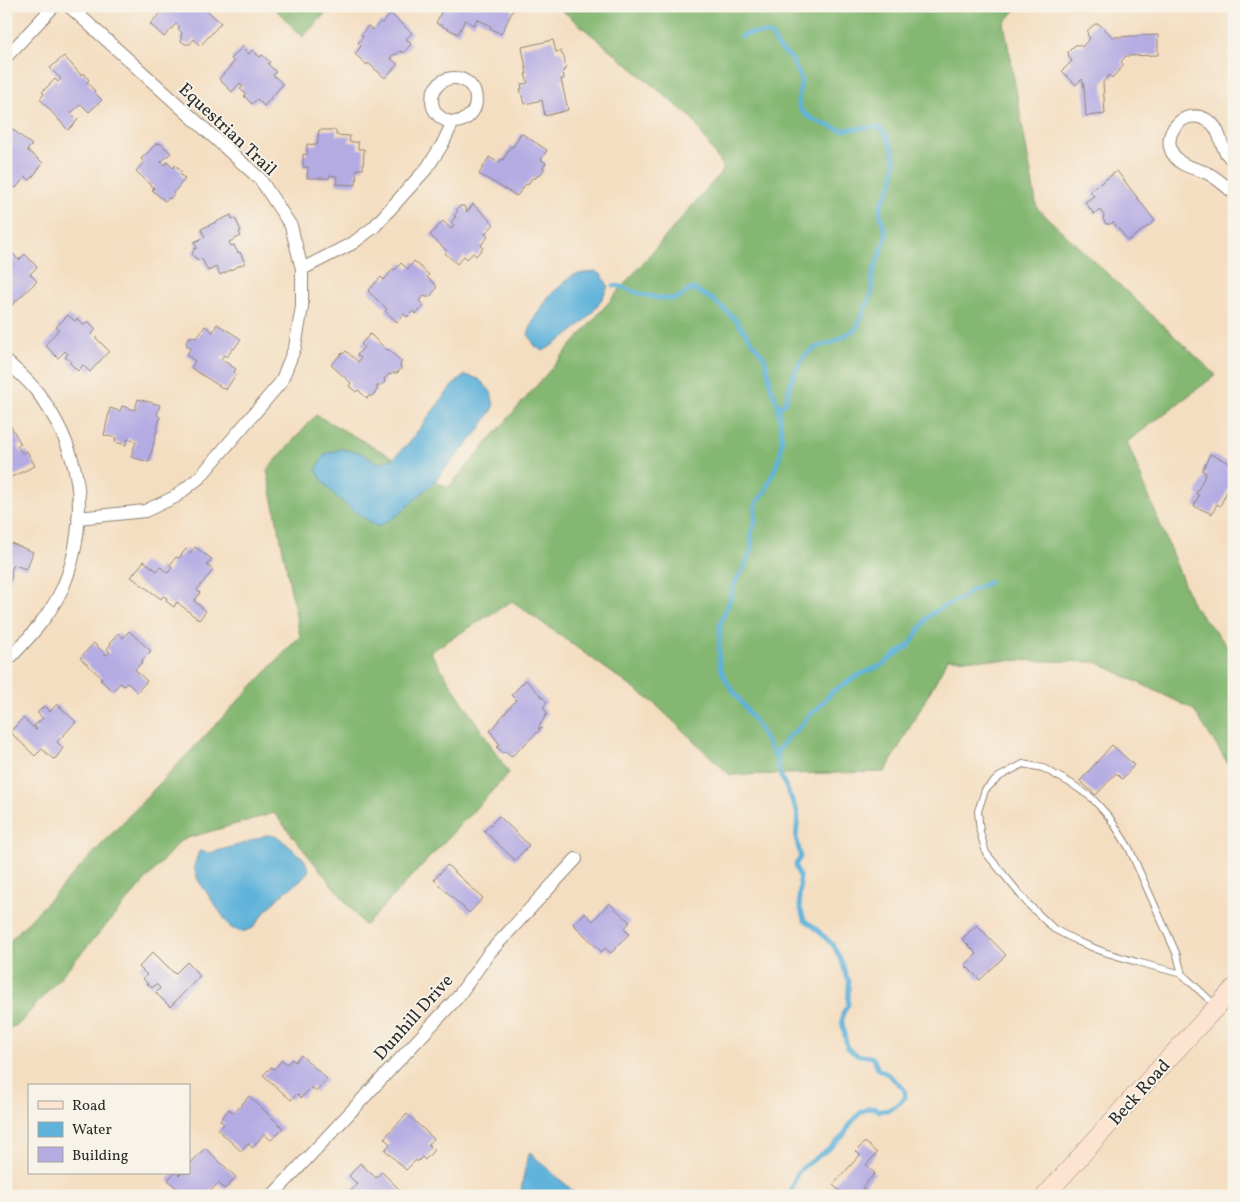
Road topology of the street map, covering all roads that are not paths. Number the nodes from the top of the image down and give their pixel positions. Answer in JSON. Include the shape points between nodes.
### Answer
{"nodes":[{"id":1,"x":54,"y":6,"type":"edge"},
{"id":2,"x":69,"y":6,"type":"edge"},
{"id":3,"x":6,"y":57,"type":"edge"},
{"id":4,"x":453,"y":122,"type":"dead end"},
{"id":5,"x":1234,"y":161,"type":"edge"},
{"id":6,"x":1234,"y":193,"type":"edge"},
{"id":7,"x":302,"y":269,"type":"junction"},
{"id":8,"x":6,"y":361,"type":"edge"},
{"id":9,"x":78,"y":518,"type":"junction"},
{"id":10,"x":6,"y":662,"type":"edge"},
{"id":11,"x":576,"y":859,"type":"dead end"},
{"id":12,"x":1182,"y":974,"type":"junction"},
{"id":13,"x":1234,"y":988,"type":"edge"},
{"id":14,"x":1217,"y":1007,"type":"junction"},
{"id":15,"x":272,"y":1196,"type":"edge"},
{"id":16,"x":1045,"y":1196,"type":"edge"}],
"edges":[{"from":1,"to":3,"type":"street"},
{"from":2,"to":7,"type":"street","name":"Equestrian Trail","via":[[260,179],[291,226]]},
{"from":4,"to":7,"type":"street","via":[[427,168],[374,227],[353,243]]},
{"from":5,"to":6,"type":"street","via":[[1226,153],[1217,129],[1205,118],[1197,116],[1181,120],[1171,133],[1171,150],[1181,163],[1209,174]]},
{"from":7,"to":9,"type":"street","name":"Equestrian Trail","via":[[301,315],[295,347],[281,382],[200,477],[175,497],[145,511]]},
{"from":8,"to":9,"type":"street","via":[[38,392],[57,424],[76,476]]},
{"from":9,"to":10,"type":"street","via":[[76,541],[63,586],[43,620]]},
{"from":11,"to":15,"type":"street","name":"Dunhill Drive","via":[[489,953],[452,1003]]},
{"from":12,"to":12,"type":"lane","via":[[1177,955],[1130,848],[1092,798],[1043,768],[1023,764],[985,790],[978,811],[986,853],[1028,904],[1054,929],[1104,952]]},
{"from":12,"to":14,"type":"lane"},
{"from":13,"to":14,"type":"main road","name":"Beck Road"},
{"from":14,"to":16,"type":"main road","name":"Beck Road"}]}
